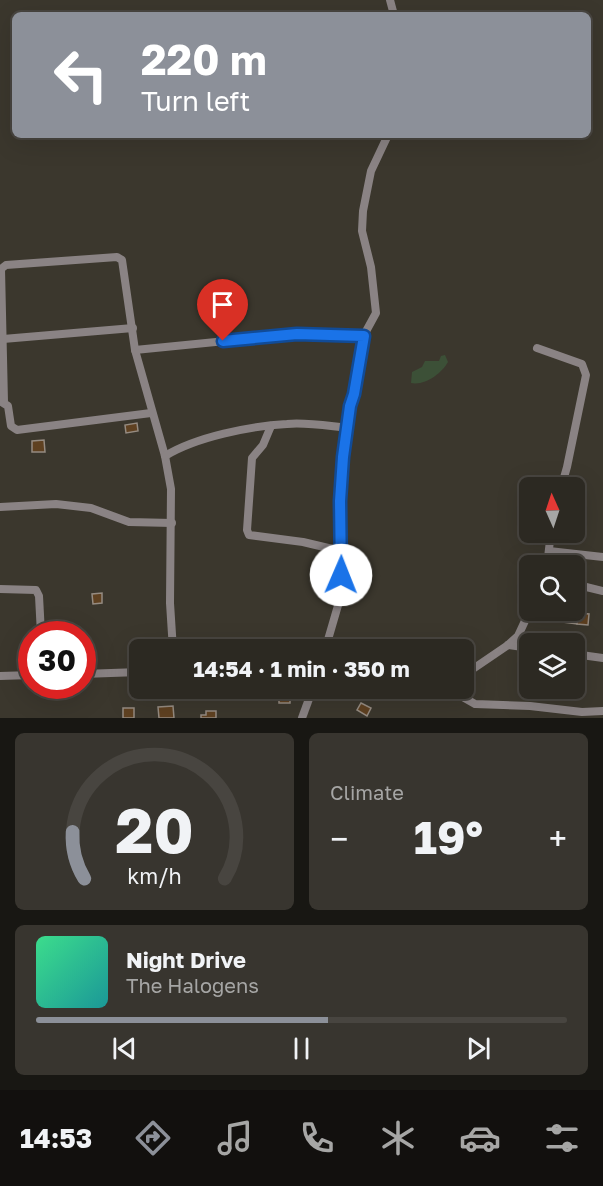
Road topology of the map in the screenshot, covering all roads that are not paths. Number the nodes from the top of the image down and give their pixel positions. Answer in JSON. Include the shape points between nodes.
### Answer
{"nodes":[{"id":1,"x":387,"y":138,"type":"edge"},
{"id":2,"x":132,"y":328,"type":"junction"},
{"id":3,"x":364,"y":336,"type":"junction"},
{"id":4,"x":3,"y":339,"type":"junction"},
{"id":5,"x":537,"y":348,"type":"dead end"},
{"id":6,"x":135,"y":350,"type":"junction"},
{"id":7,"x":2,"y":402,"type":"edge"},
{"id":8,"x":151,"y":413,"type":"junction"},
{"id":9,"x":271,"y":426,"type":"junction"},
{"id":10,"x":348,"y":428,"type":"junction"},
{"id":11,"x":165,"y":456,"type":"junction"},
{"id":12,"x":564,"y":477,"type":"edge"},
{"id":13,"x":0,"y":507,"type":"edge"},
{"id":14,"x":172,"y":523,"type":"junction"},
{"id":15,"x":550,"y":543,"type":"edge"},
{"id":16,"x":341,"y":551,"type":"junction"},
{"id":17,"x":549,"y":551,"type":"junction"},
{"id":18,"x":548,"y":555,"type":"edge"},
{"id":19,"x":603,"y":557,"type":"edge"},
{"id":20,"x":585,"y":587,"type":"edge"},
{"id":21,"x":0,"y":589,"type":"edge"},
{"id":22,"x":603,"y":591,"type":"edge"},
{"id":23,"x":40,"y":621,"type":"edge"},
{"id":24,"x":525,"y":621,"type":"edge"},
{"id":25,"x":173,"y":639,"type":"edge"},
{"id":26,"x":328,"y":639,"type":"edge"},
{"id":27,"x":508,"y":645,"type":"junction"},
{"id":28,"x":519,"y":646,"type":"edge"},
{"id":29,"x":585,"y":656,"type":"edge"},
{"id":30,"x":603,"y":658,"type":"edge"},
{"id":31,"x":474,"y":668,"type":"edge"},
{"id":32,"x":129,"y":672,"type":"edge"},
{"id":33,"x":96,"y":674,"type":"edge"},
{"id":34,"x":18,"y":675,"type":"edge"},
{"id":35,"x":0,"y":676,"type":"edge"},
{"id":36,"x":309,"y":699,"type":"edge"},
{"id":37,"x":466,"y":699,"type":"edge"},
{"id":38,"x":601,"y":713,"type":"edge"},
{"id":39,"x":302,"y":718,"type":"edge"}],
"edges":[{"from":1,"to":3,"type":"street","via":[[371,171],[363,211],[362,231],[376,313]]},
{"from":2,"to":4,"type":"street"},
{"from":2,"to":4,"type":"street","via":[[122,260],[117,257],[46,261],[6,265],[1,269]]},
{"from":2,"to":6,"type":"street"},
{"from":3,"to":6,"type":"street","via":[[297,334]]},
{"from":3,"to":10,"type":"street"},
{"from":4,"to":7,"type":"street"},
{"from":5,"to":12,"type":"street","via":[[582,364],[586,375]]},
{"from":6,"to":8,"type":"street"},
{"from":7,"to":8,"type":"street","via":[[8,406],[11,426],[24,430]]},
{"from":8,"to":11,"type":"street"},
{"from":9,"to":10,"type":"street","via":[[287,423]]},
{"from":9,"to":11,"type":"street","via":[[214,436]]},
{"from":9,"to":16,"type":"street","via":[[252,458],[249,535]]},
{"from":10,"to":16,"type":"street","via":[[340,501]]},
{"from":11,"to":14,"type":"street"},
{"from":13,"to":14,"type":"street","via":[[91,508],[129,522]]},
{"from":14,"to":25,"type":"street"},
{"from":15,"to":17,"type":"street"},
{"from":16,"to":26,"type":"street","via":[[339,602]]},
{"from":17,"to":18,"type":"street"},
{"from":17,"to":19,"type":"street"},
{"from":20,"to":22,"type":"street"},
{"from":21,"to":23,"type":"street","via":[[36,590]]},
{"from":24,"to":27,"type":"street"},
{"from":27,"to":28,"type":"street"},
{"from":27,"to":31,"type":"street"},
{"from":29,"to":30,"type":"street"},
{"from":32,"to":33,"type":"street"},
{"from":34,"to":35,"type":"street"},
{"from":36,"to":39,"type":"street"},
{"from":37,"to":38,"type":"street","via":[[475,704]]}]}
